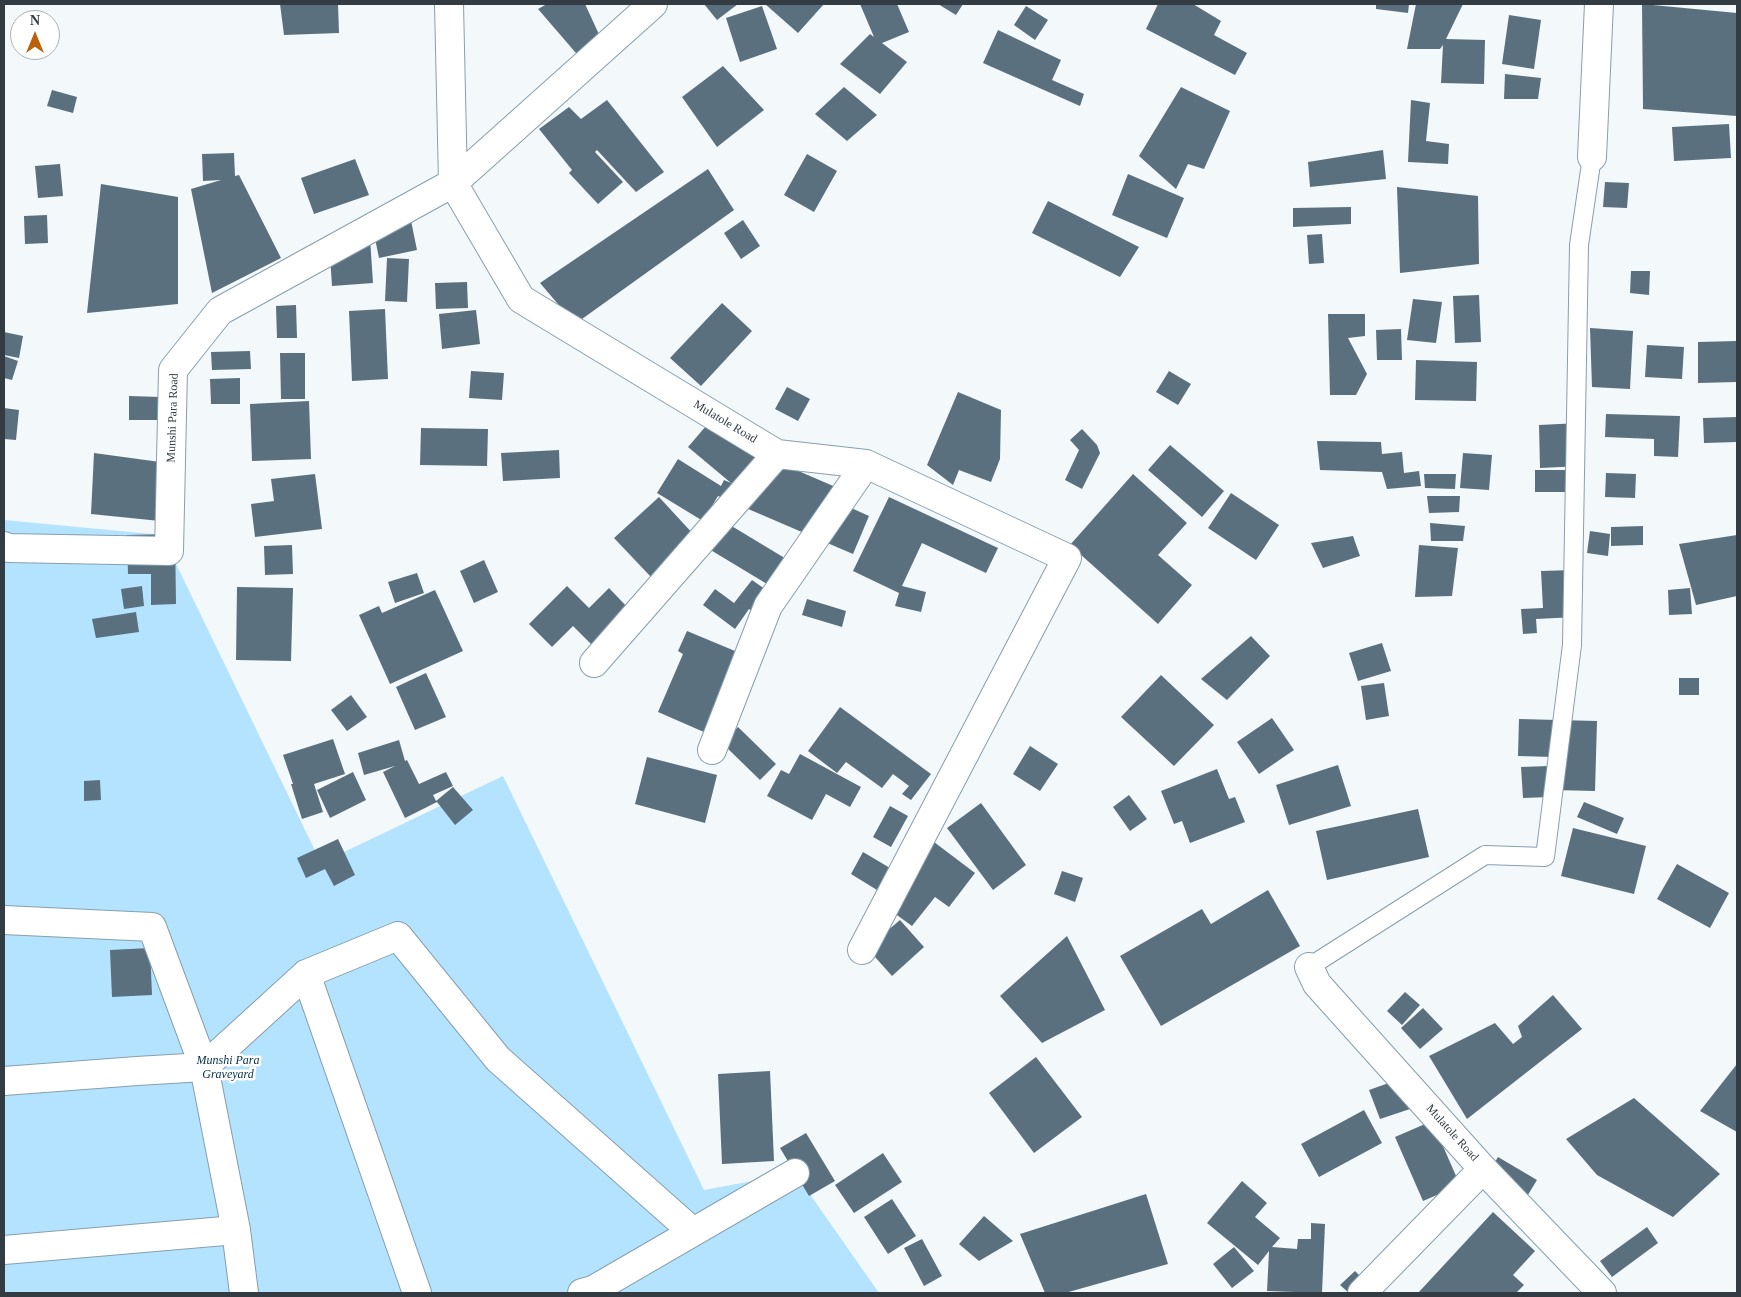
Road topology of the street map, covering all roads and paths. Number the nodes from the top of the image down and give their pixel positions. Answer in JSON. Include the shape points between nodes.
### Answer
{"nodes":[{"id":1,"x":449,"y":4,"type":"edge"},
{"id":2,"x":653,"y":4,"type":"edge"},
{"id":3,"x":1599,"y":4,"type":"edge"},
{"id":4,"x":1592,"y":157,"type":"joint"},
{"id":5,"x":454,"y":183,"type":"junction"},
{"id":6,"x":777,"y":454,"type":"junction"},
{"id":7,"x":866,"y":464,"type":"junction"},
{"id":8,"x":5,"y":555,"type":"edge"},
{"id":9,"x":594,"y":663,"type":"dead end"},
{"id":10,"x":712,"y":750,"type":"dead end"},
{"id":11,"x":4,"y":920,"type":"edge"},
{"id":12,"x":862,"y":950,"type":"dead end"},
{"id":13,"x":1309,"y":967,"type":"joint"},
{"id":14,"x":306,"y":974,"type":"junction"},
{"id":15,"x":204,"y":1067,"type":"junction"},
{"id":16,"x":4,"y":1081,"type":"edge"},
{"id":17,"x":1484,"y":1169,"type":"junction"},
{"id":18,"x":795,"y":1173,"type":"dead end"},
{"id":19,"x":236,"y":1230,"type":"junction"},
{"id":20,"x":692,"y":1232,"type":"junction"},
{"id":21,"x":4,"y":1250,"type":"edge"},
{"id":22,"x":590,"y":1292,"type":"edge"},
{"id":23,"x":244,"y":1293,"type":"edge"},
{"id":24,"x":417,"y":1293,"type":"edge"},
{"id":25,"x":1362,"y":1293,"type":"edge"},
{"id":26,"x":1602,"y":1293,"type":"edge"}],
"edges":[{"from":1,"to":5,"type":"street"},
{"from":2,"to":5,"type":"street"},
{"from":3,"to":4,"type":"street"},
{"from":4,"to":13,"type":"lane","via":[[1579,245],[1572,645],[1545,857],[1485,855]]},
{"from":5,"to":6,"type":"street","name":"Mulatole Road","via":[[521,299]]},
{"from":5,"to":8,"type":"street","name":"Munshi Para Road","via":[[220,311],[173,370],[169,551]]},
{"from":6,"to":7,"type":"street","name":"Mulatole Road"},
{"from":6,"to":9,"type":"street"},
{"from":7,"to":10,"type":"street","via":[[768,606]]},
{"from":7,"to":12,"type":"street","name":"Mulatole Road","via":[[1067,558]]},
{"from":11,"to":15,"type":"street","via":[[152,927]]},
{"from":13,"to":17,"type":"street","name":"Mulatole Road","via":[[1317,984]]},
{"from":14,"to":15,"type":"street"},
{"from":14,"to":20,"type":"street","via":[[398,936],[498,1060]]},
{"from":14,"to":24,"type":"street"},
{"from":15,"to":16,"type":"street"},
{"from":15,"to":19,"type":"street"},
{"from":17,"to":25,"type":"street"},
{"from":17,"to":26,"type":"street","name":"Mulatole Road"},
{"from":18,"to":20,"type":"street"},
{"from":19,"to":21,"type":"street"},
{"from":19,"to":23,"type":"street"},
{"from":20,"to":22,"type":"street"}]}
